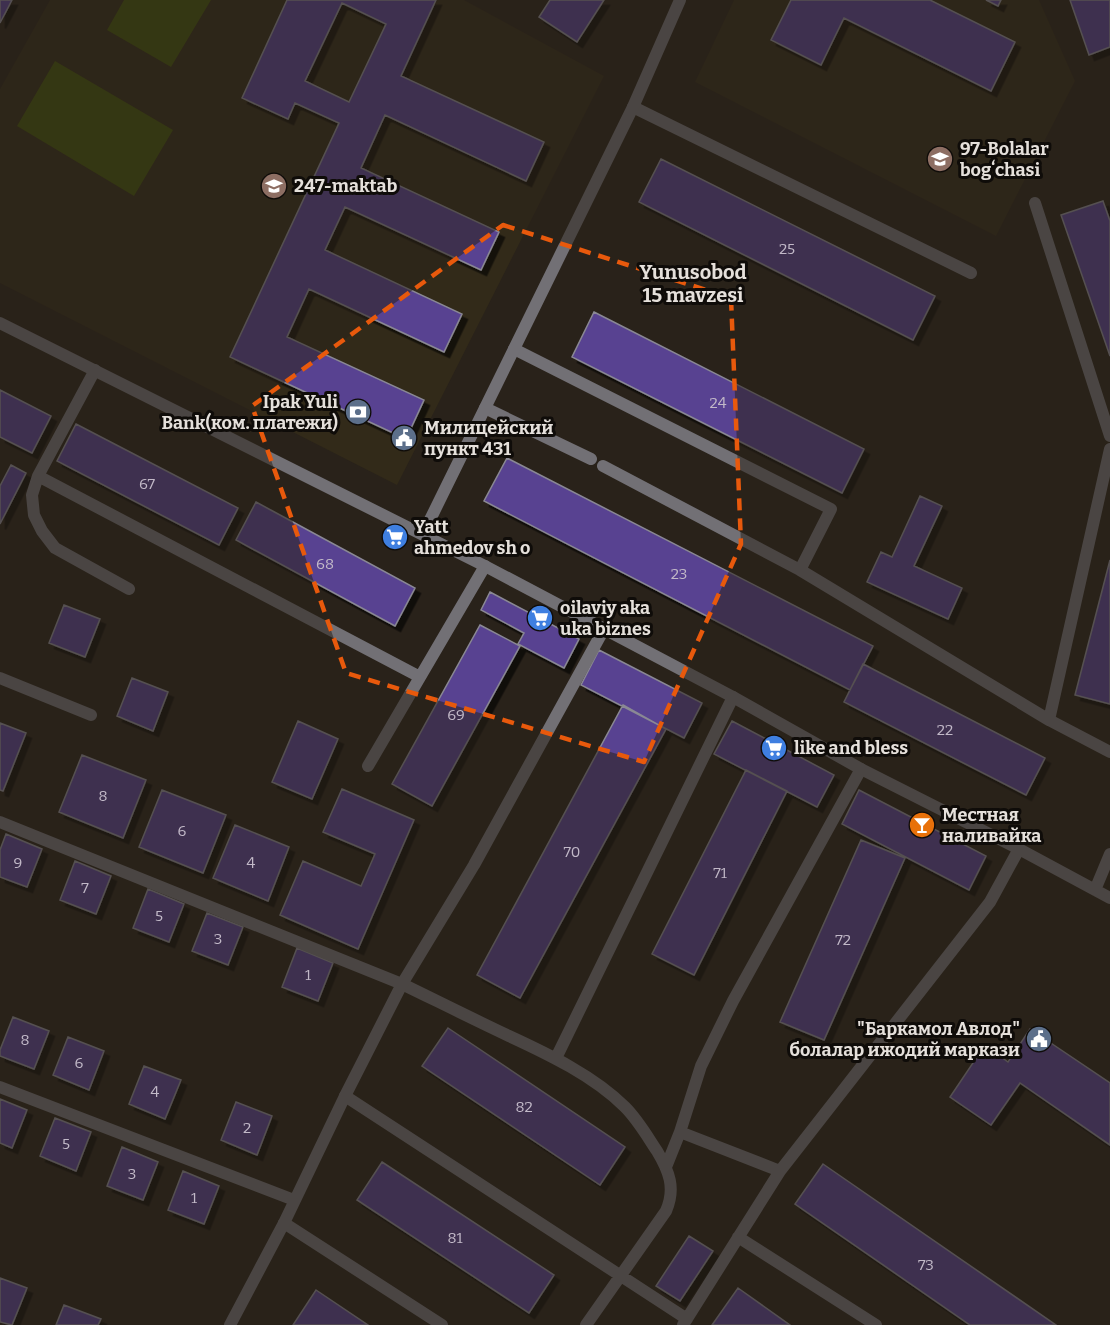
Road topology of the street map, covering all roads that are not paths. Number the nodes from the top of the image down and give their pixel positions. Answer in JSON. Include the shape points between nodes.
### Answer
{"nodes":[{"id":1,"x":680,"y":0,"type":"edge"},
{"id":2,"x":633,"y":107,"type":"junction"},
{"id":3,"x":1035,"y":203,"type":"dead end"},
{"id":4,"x":971,"y":273,"type":"dead end"},
{"id":5,"x":0,"y":323,"type":"edge"},
{"id":6,"x":514,"y":349,"type":"junction"},
{"id":7,"x":95,"y":370,"type":"junction"},
{"id":8,"x":485,"y":408,"type":"junction"},
{"id":9,"x":1110,"y":436,"type":"edge"},
{"id":10,"x":1110,"y":452,"type":"edge"},
{"id":11,"x":591,"y":459,"type":"dead end"},
{"id":12,"x":603,"y":466,"type":"dead end"},
{"id":13,"x":38,"y":476,"type":"junction"},
{"id":14,"x":423,"y":534,"type":"junction"},
{"id":15,"x":485,"y":566,"type":"junction"},
{"id":16,"x":800,"y":570,"type":"junction"},
{"id":17,"x":129,"y":589,"type":"dead end"},
{"id":18,"x":604,"y":629,"type":"junction"},
{"id":19,"x":420,"y":677,"type":"junction"},
{"id":20,"x":0,"y":678,"type":"edge"},
{"id":21,"x":733,"y":697,"type":"junction"},
{"id":22,"x":91,"y":715,"type":"dead end"},
{"id":23,"x":1049,"y":720,"type":"junction"},
{"id":24,"x":1110,"y":752,"type":"edge"},
{"id":25,"x":368,"y":766,"type":"dead end"},
{"id":26,"x":861,"y":769,"type":"junction"},
{"id":27,"x":0,"y":822,"type":"edge"},
{"id":28,"x":1019,"y":849,"type":"junction"},
{"id":29,"x":1110,"y":854,"type":"edge"},
{"id":30,"x":1095,"y":890,"type":"junction"},
{"id":31,"x":1110,"y":898,"type":"edge"},
{"id":32,"x":402,"y":984,"type":"junction"},
{"id":33,"x":556,"y":1058,"type":"junction"},
{"id":34,"x":0,"y":1088,"type":"edge"},
{"id":35,"x":345,"y":1096,"type":"junction"},
{"id":36,"x":680,"y":1132,"type":"junction"},
{"id":37,"x":666,"y":1167,"type":"junction"},
{"id":38,"x":780,"y":1171,"type":"junction"},
{"id":39,"x":294,"y":1200,"type":"junction"},
{"id":40,"x":284,"y":1223,"type":"junction"},
{"id":41,"x":738,"y":1237,"type":"junction"},
{"id":42,"x":622,"y":1276,"type":"junction"},
{"id":43,"x":685,"y":1322,"type":"edge"},
{"id":44,"x":230,"y":1325,"type":"edge"},
{"id":45,"x":442,"y":1325,"type":"edge"},
{"id":46,"x":586,"y":1325,"type":"edge"},
{"id":47,"x":876,"y":1325,"type":"edge"}],
"edges":[{"from":1,"to":2,"type":"street"},
{"from":2,"to":4,"type":"street"},
{"from":2,"to":6,"type":"street"},
{"from":3,"to":9,"type":"street"},
{"from":5,"to":7,"type":"street"},
{"from":6,"to":8,"type":"street"},
{"from":6,"to":16,"type":"street","via":[[831,509]]},
{"from":7,"to":13,"type":"street"},
{"from":7,"to":14,"type":"street"},
{"from":8,"to":11,"type":"street"},
{"from":8,"to":14,"type":"street"},
{"from":10,"to":23,"type":"street"},
{"from":12,"to":16,"type":"street"},
{"from":13,"to":17,"type":"street","via":[[32,495],[34,515],[55,548]]},
{"from":13,"to":19,"type":"street"},
{"from":14,"to":15,"type":"street"},
{"from":15,"to":18,"type":"street"},
{"from":15,"to":19,"type":"street"},
{"from":16,"to":23,"type":"street"},
{"from":18,"to":21,"type":"street"},
{"from":18,"to":32,"type":"street","via":[[474,865]]},
{"from":19,"to":25,"type":"street"},
{"from":20,"to":22,"type":"street"},
{"from":21,"to":26,"type":"street"},
{"from":21,"to":33,"type":"street"},
{"from":23,"to":24,"type":"street"},
{"from":26,"to":28,"type":"street"},
{"from":26,"to":36,"type":"street","via":[[733,1001],[701,1066]]},
{"from":27,"to":32,"type":"street"},
{"from":28,"to":30,"type":"street"},
{"from":28,"to":38,"type":"street","via":[[990,902]]},
{"from":29,"to":30,"type":"street"},
{"from":30,"to":31,"type":"street"},
{"from":32,"to":33,"type":"street"},
{"from":32,"to":35,"type":"street"},
{"from":33,"to":37,"type":"street","via":[[625,1107]]},
{"from":34,"to":39,"type":"street"},
{"from":35,"to":39,"type":"street"},
{"from":35,"to":42,"type":"street"},
{"from":36,"to":37,"type":"street"},
{"from":36,"to":38,"type":"street"},
{"from":37,"to":42,"type":"street","via":[[672,1186],[669,1204]]},
{"from":38,"to":41,"type":"street"},
{"from":39,"to":40,"type":"street"},
{"from":40,"to":44,"type":"street"},
{"from":40,"to":45,"type":"street"},
{"from":41,"to":43,"type":"street"},
{"from":41,"to":47,"type":"street"},
{"from":42,"to":43,"type":"street"},
{"from":42,"to":46,"type":"street"}]}
